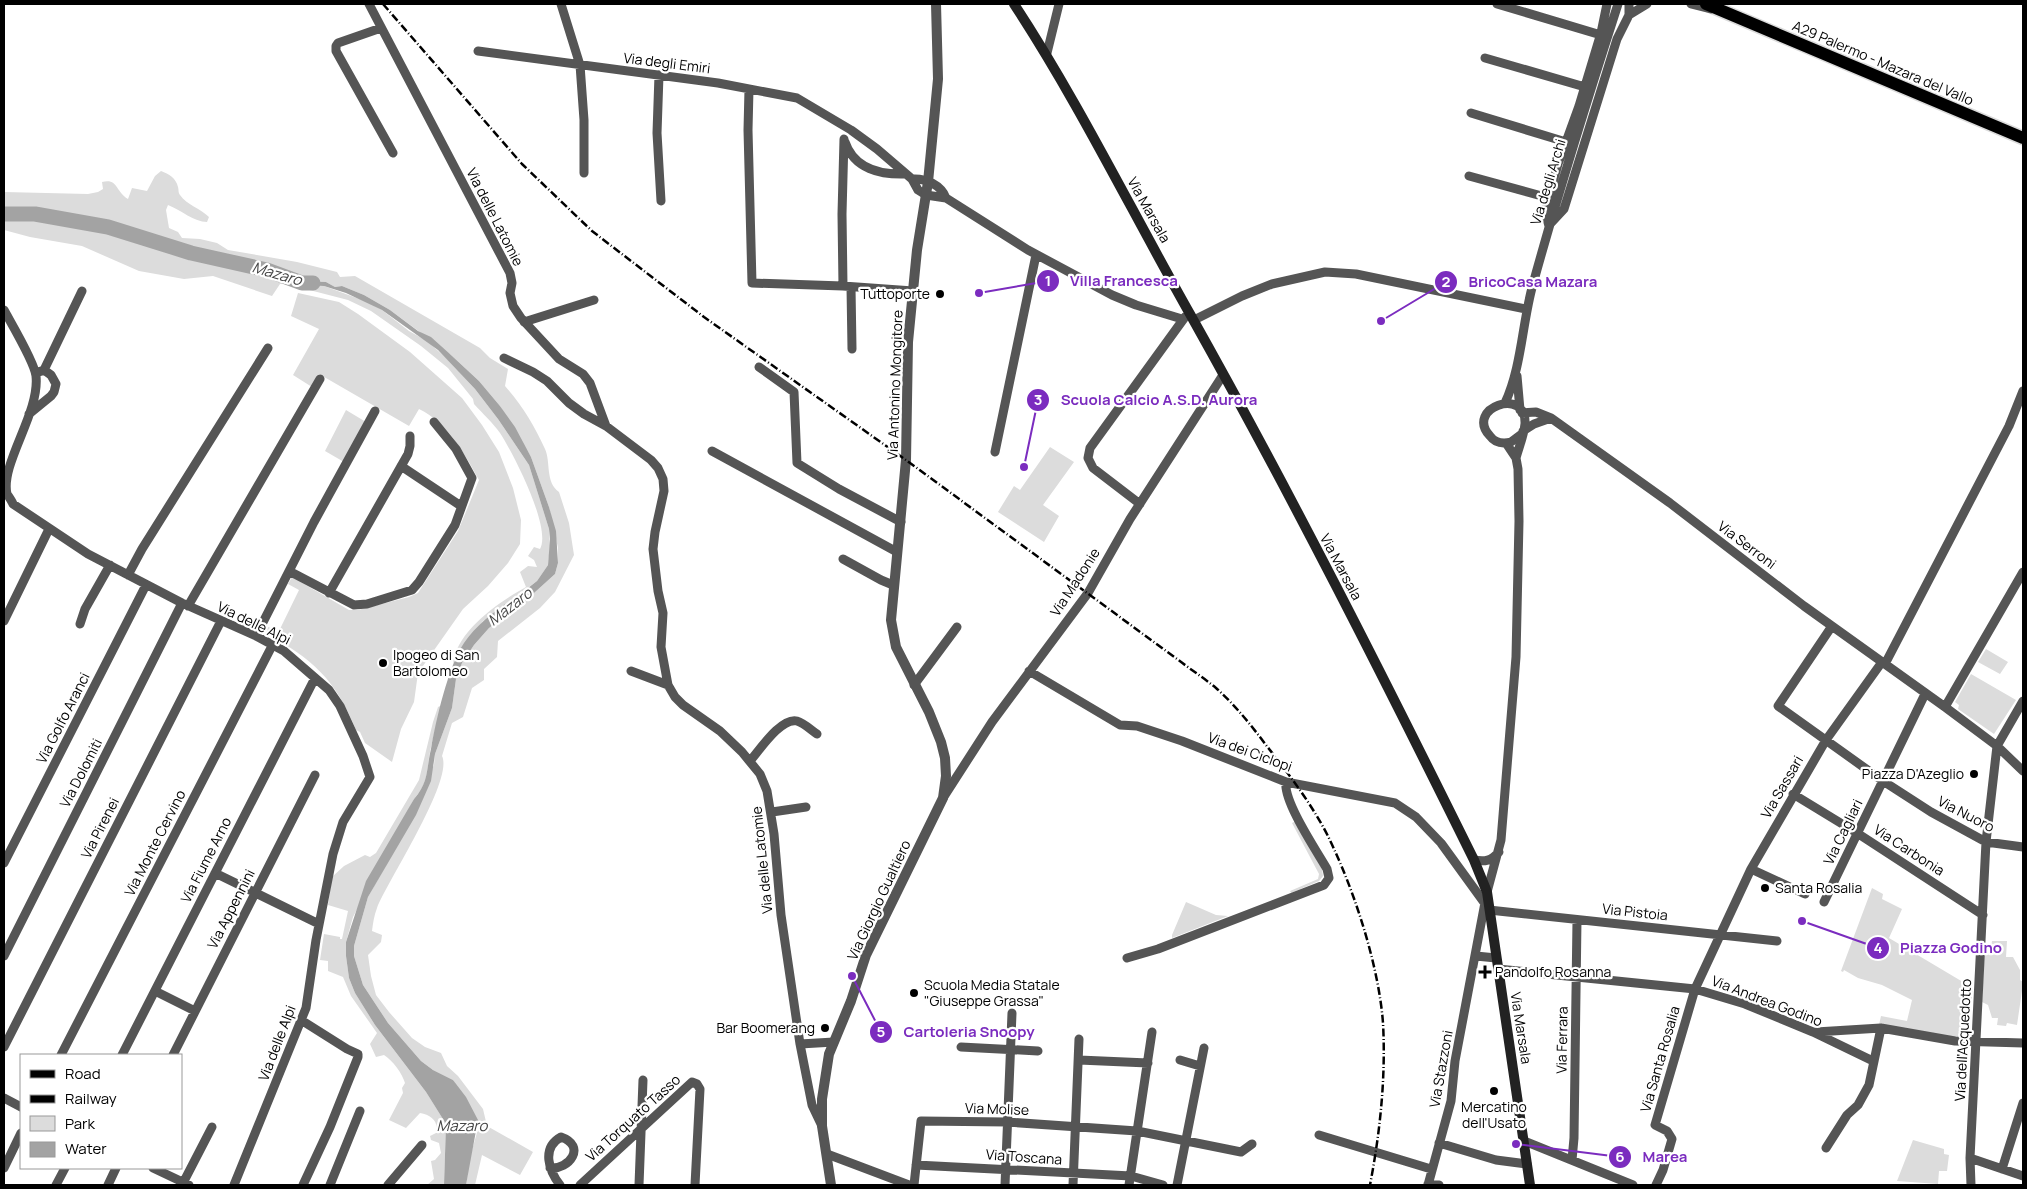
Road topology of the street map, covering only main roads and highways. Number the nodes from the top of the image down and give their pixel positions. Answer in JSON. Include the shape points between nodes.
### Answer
{"nodes":[{"id":1,"x":1014,"y":4,"type":"edge"},
{"id":2,"x":1706,"y":4,"type":"edge"},
{"id":3,"x":2023,"y":138,"type":"edge"},
{"id":4,"x":1530,"y":1185,"type":"edge"}],
"edges":[{"from":1,"to":4,"type":"main road","name":"Via Marsala","via":[[1046,53],[1188,318],[1223,375],[1374,658],[1474,860],[1487,892]]},
{"from":2,"to":3,"type":"main road","name":"A29 Palermo - Mazara del Vallo"}]}
